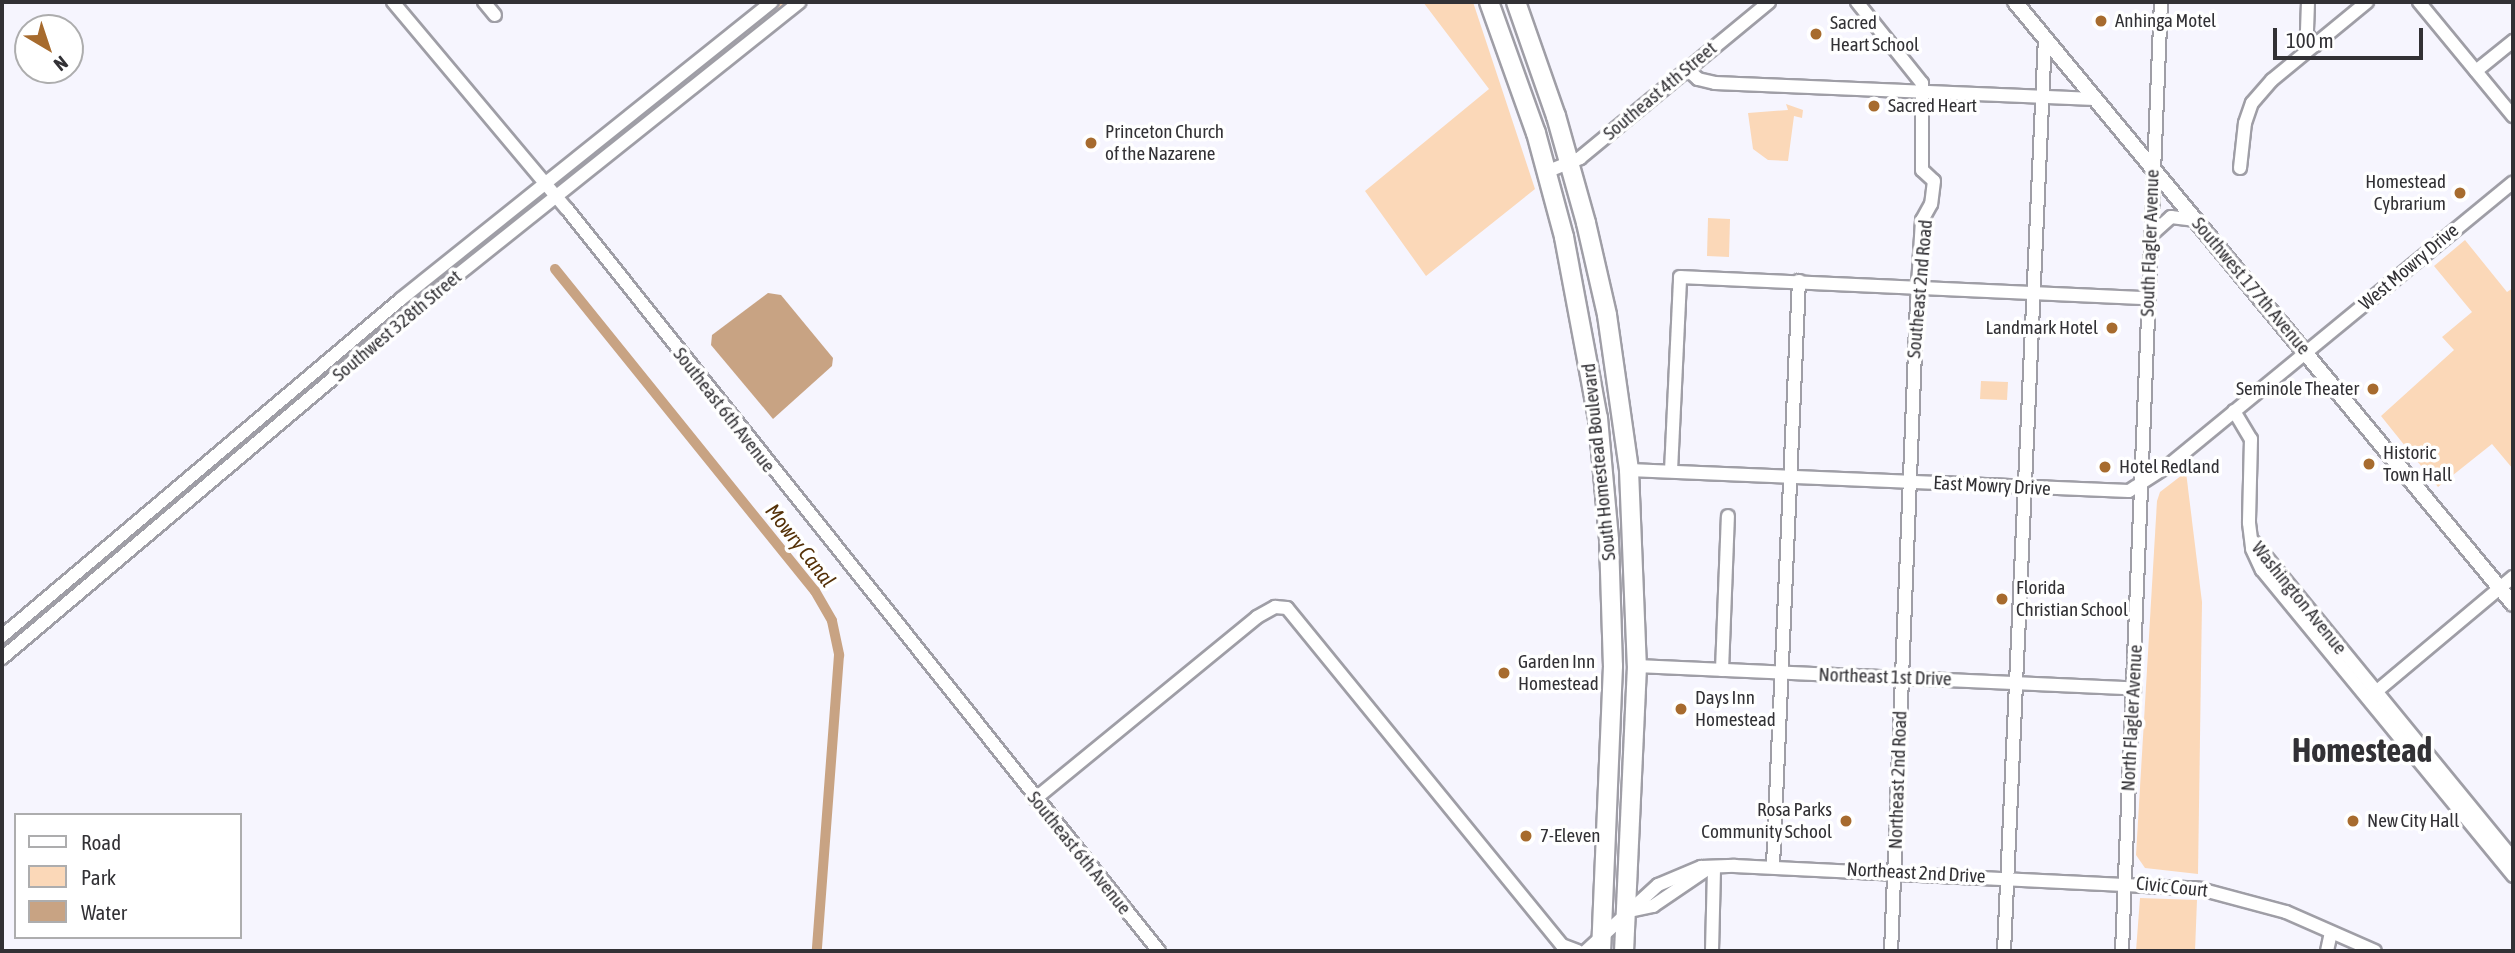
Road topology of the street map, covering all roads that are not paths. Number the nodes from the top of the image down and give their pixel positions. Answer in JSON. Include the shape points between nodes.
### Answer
{"nodes":[{"id":1,"x":393,"y":2,"type":"edge"},
{"id":2,"x":484,"y":2,"type":"edge"},
{"id":3,"x":772,"y":2,"type":"edge"},
{"id":4,"x":799,"y":2,"type":"edge"},
{"id":5,"x":1489,"y":2,"type":"edge"},
{"id":6,"x":1516,"y":2,"type":"edge"},
{"id":7,"x":1769,"y":2,"type":"edge"},
{"id":8,"x":1857,"y":2,"type":"edge"},
{"id":9,"x":2015,"y":2,"type":"edge"},
{"id":10,"x":2161,"y":2,"type":"edge"},
{"id":11,"x":2308,"y":2,"type":"edge"},
{"id":12,"x":2367,"y":2,"type":"edge"},
{"id":13,"x":2419,"y":2,"type":"edge"},
{"id":14,"x":495,"y":15,"type":"dead end"},
{"id":15,"x":2045,"y":38,"type":"junction"},
{"id":16,"x":2513,"y":41,"type":"edge"},
{"id":17,"x":2315,"y":45,"type":"junction"},
{"id":18,"x":1687,"y":69,"type":"junction"},
{"id":19,"x":2476,"y":71,"type":"junction"},
{"id":20,"x":1924,"y":93,"type":"junction"},
{"id":21,"x":2042,"y":96,"type":"junction"},
{"id":22,"x":2095,"y":99,"type":"junction"},
{"id":23,"x":2513,"y":116,"type":"edge"},
{"id":24,"x":1571,"y":164,"type":"junction"},
{"id":25,"x":2153,"y":168,"type":"junction"},
{"id":26,"x":2240,"y":168,"type":"dead end"},
{"id":27,"x":1546,"y":172,"type":"junction"},
{"id":28,"x":2513,"y":182,"type":"edge"},
{"id":29,"x":545,"y":184,"type":"junction"},
{"id":30,"x":556,"y":196,"type":"junction"},
{"id":31,"x":2196,"y":220,"type":"junction"},
{"id":32,"x":2151,"y":235,"type":"junction"},
{"id":33,"x":1799,"y":281,"type":"junction"},
{"id":34,"x":1919,"y":288,"type":"junction"},
{"id":35,"x":2032,"y":293,"type":"junction"},
{"id":36,"x":2147,"y":298,"type":"junction"},
{"id":37,"x":2306,"y":352,"type":"junction"},
{"id":38,"x":1589,"y":359,"type":"junction"},
{"id":39,"x":2234,"y":411,"type":"junction"},
{"id":40,"x":1629,"y":470,"type":"junction"},
{"id":41,"x":1671,"y":471,"type":"junction"},
{"id":42,"x":1791,"y":476,"type":"junction"},
{"id":43,"x":1605,"y":482,"type":"junction"},
{"id":44,"x":1909,"y":482,"type":"junction"},
{"id":45,"x":2143,"y":485,"type":"junction"},
{"id":46,"x":2025,"y":488,"type":"junction"},
{"id":47,"x":1728,"y":516,"type":"dead end"},
{"id":48,"x":2513,"y":578,"type":"edge"},
{"id":49,"x":2500,"y":588,"type":"junction"},
{"id":50,"x":1636,"y":597,"type":"junction"},
{"id":51,"x":2513,"y":604,"type":"edge"},
{"id":52,"x":2,"y":636,"type":"edge"},
{"id":53,"x":2,"y":658,"type":"edge"},
{"id":54,"x":1637,"y":666,"type":"junction"},
{"id":55,"x":1722,"y":670,"type":"junction"},
{"id":56,"x":1782,"y":672,"type":"junction"},
{"id":57,"x":1902,"y":678,"type":"junction"},
{"id":58,"x":2015,"y":683,"type":"junction"},
{"id":59,"x":2134,"y":689,"type":"junction"},
{"id":60,"x":2371,"y":695,"type":"junction"},
{"id":61,"x":1035,"y":799,"type":"junction"},
{"id":62,"x":2513,"y":859,"type":"edge"},
{"id":63,"x":1773,"y":866,"type":"junction"},
{"id":64,"x":1710,"y":869,"type":"junction"},
{"id":65,"x":1894,"y":872,"type":"junction"},
{"id":66,"x":2513,"y":876,"type":"edge"},
{"id":67,"x":2007,"y":877,"type":"junction"},
{"id":68,"x":2126,"y":883,"type":"junction"},
{"id":69,"x":1625,"y":912,"type":"junction"},
{"id":70,"x":2331,"y":932,"type":"junction"},
{"id":71,"x":1602,"y":943,"type":"edge"},
{"id":72,"x":1562,"y":948,"type":"edge"},
{"id":73,"x":1159,"y":951,"type":"edge"},
{"id":74,"x":1578,"y":951,"type":"edge"},
{"id":75,"x":1586,"y":951,"type":"edge"},
{"id":76,"x":1624,"y":951,"type":"edge"},
{"id":77,"x":1712,"y":951,"type":"edge"},
{"id":78,"x":1891,"y":951,"type":"edge"},
{"id":79,"x":2004,"y":951,"type":"edge"},
{"id":80,"x":2122,"y":951,"type":"edge"},
{"id":81,"x":2326,"y":951,"type":"edge"},
{"id":82,"x":2375,"y":951,"type":"edge"}],
"edges":[{"from":1,"to":29,"type":"street","name":"Southeast 6th Avenue"},
{"from":2,"to":14,"type":"street"},
{"from":3,"to":29,"type":"street","name":"Southwest 328th Street"},
{"from":4,"to":30,"type":"street","name":"Southwest 328th Street"},
{"from":5,"to":27,"type":"highway","name":"South Homestead Boulevard"},
{"from":6,"to":24,"type":"highway","name":"South Homestead Boulevard"},
{"from":7,"to":18,"type":"street","name":"Southeast 4th Street"},
{"from":8,"to":20,"type":"street","name":"Southeast 2nd Road","via":[[1918,75]]},
{"from":9,"to":15,"type":"main road","name":"Southwest 177th Avenue"},
{"from":10,"to":25,"type":"street","name":"South Flagler Avenue"},
{"from":11,"to":17,"type":"street","via":[[2307,34]]},
{"from":12,"to":17,"type":"street"},
{"from":13,"to":19,"type":"street"},
{"from":15,"to":21,"type":"street"},
{"from":15,"to":22,"type":"main road","name":"Southwest 177th Avenue"},
{"from":16,"to":19,"type":"street"},
{"from":17,"to":26,"type":"street","via":[[2252,103]]},
{"from":18,"to":20,"type":"street","via":[[1698,79],[1715,83]]},
{"from":18,"to":24,"type":"street","name":"Southeast 4th Street"},
{"from":19,"to":23,"type":"street"},
{"from":20,"to":21,"type":"street"},
{"from":20,"to":34,"type":"street","name":"Southeast 2nd Road","via":[[1922,170],[1934,181],[1923,220]]},
{"from":21,"to":22,"type":"street"},
{"from":21,"to":35,"type":"street"},
{"from":22,"to":25,"type":"main road","name":"Southwest 177th Avenue"},
{"from":24,"to":27,"type":"street","name":"Southeast 4th Street"},
{"from":24,"to":40,"type":"highway","name":"South Homestead Boulevard","via":[[1607,315]]},
{"from":25,"to":31,"type":"main road","name":"Southwest 177th Avenue"},
{"from":25,"to":32,"type":"street","name":"South Flagler Avenue"},
{"from":27,"to":38,"type":"highway","name":"South Homestead Boulevard"},
{"from":28,"to":37,"type":"street","name":"West Mowry Drive"},
{"from":29,"to":30,"type":"street","name":"Southeast 6th Avenue"},
{"from":29,"to":52,"type":"street","name":"Southwest 328th Street"},
{"from":30,"to":53,"type":"street","name":"Southwest 328th Street"},
{"from":30,"to":61,"type":"street","name":"Southeast 6th Avenue"},
{"from":31,"to":32,"type":"street","via":[[2171,217]]},
{"from":31,"to":37,"type":"main road","name":"Southwest 177th Avenue"},
{"from":32,"to":36,"type":"street","name":"South Flagler Avenue"},
{"from":33,"to":34,"type":"street"},
{"from":33,"to":41,"type":"street","via":[[1680,277]]},
{"from":33,"to":42,"type":"street"},
{"from":34,"to":35,"type":"street"},
{"from":34,"to":44,"type":"street","name":"Southeast 2nd Road"},
{"from":35,"to":36,"type":"street"},
{"from":35,"to":46,"type":"street"},
{"from":36,"to":45,"type":"street","name":"South Flagler Avenue"},
{"from":37,"to":39,"type":"street","name":"East Mowry Drive"},
{"from":37,"to":49,"type":"main road","name":"Southwest 177th Avenue"},
{"from":38,"to":40,"type":"highway","via":[[1603,379],[1614,455]]},
{"from":38,"to":43,"type":"highway","name":"South Homestead Boulevard"},
{"from":39,"to":45,"type":"street","name":"East Mowry Drive"},
{"from":39,"to":60,"type":"street","name":"Washington Avenue","via":[[2251,439],[2250,536]]},
{"from":40,"to":41,"type":"street","name":"East Mowry Drive"},
{"from":40,"to":50,"type":"highway","name":"South Homestead Boulevard"},
{"from":41,"to":42,"type":"street","name":"East Mowry Drive"},
{"from":42,"to":44,"type":"street","name":"East Mowry Drive"},
{"from":42,"to":56,"type":"street"},
{"from":43,"to":50,"type":"highway","via":[[1616,494],[1622,577]]},
{"from":43,"to":71,"type":"highway","name":"South Homestead Boulevard","via":[[1613,666]]},
{"from":44,"to":46,"type":"street","name":"East Mowry Drive"},
{"from":44,"to":57,"type":"street","name":"Northeast 2nd Road"},
{"from":45,"to":46,"type":"street","name":"East Mowry Drive","via":[[2124,492]]},
{"from":45,"to":59,"type":"street","name":"North Flagler Avenue"},
{"from":46,"to":58,"type":"street"},
{"from":47,"to":55,"type":"street"},
{"from":48,"to":49,"type":"street"},
{"from":49,"to":51,"type":"main road","name":"Southwest 177th Avenue"},
{"from":49,"to":60,"type":"street"},
{"from":50,"to":54,"type":"highway","name":"South Homestead Boulevard"},
{"from":54,"to":55,"type":"street","name":"Northeast 1st Drive"},
{"from":54,"to":69,"type":"highway","name":"South Homestead Boulevard"},
{"from":55,"to":56,"type":"street","name":"Northeast 1st Drive"},
{"from":56,"to":57,"type":"street","name":"Northeast 1st Drive"},
{"from":56,"to":63,"type":"street"},
{"from":57,"to":58,"type":"street","name":"Northeast 1st Drive"},
{"from":57,"to":65,"type":"street","name":"Northeast 2nd Road"},
{"from":58,"to":59,"type":"street","name":"Northeast 1st Drive"},
{"from":58,"to":67,"type":"street"},
{"from":59,"to":68,"type":"street","name":"North Flagler Avenue"},
{"from":60,"to":62,"type":"street","name":"Washington Avenue"},
{"from":60,"to":66,"type":"street","name":"Washington Avenue"},
{"from":61,"to":72,"type":"street","via":[[1275,607],[1296,615]]},
{"from":61,"to":73,"type":"street","name":"Southeast 6th Avenue"},
{"from":63,"to":64,"type":"street","name":"Northeast 2nd Drive"},
{"from":63,"to":65,"type":"street","name":"Northeast 2nd Drive"},
{"from":64,"to":69,"type":"street","via":[[1653,906]]},
{"from":64,"to":77,"type":"street","via":[[1714,886]]},
{"from":65,"to":67,"type":"street","name":"Northeast 2nd Drive"},
{"from":65,"to":78,"type":"street","name":"Northeast 2nd Road"},
{"from":67,"to":68,"type":"street","name":"Northeast 2nd Drive"},
{"from":67,"to":79,"type":"street"},
{"from":68,"to":70,"type":"street","name":"Civic Court","via":[[2218,892],[2286,912]]},
{"from":68,"to":80,"type":"street","name":"North Flagler Avenue"},
{"from":69,"to":71,"type":"street"},
{"from":69,"to":76,"type":"highway","name":"South Homestead Boulevard"},
{"from":70,"to":81,"type":"street"},
{"from":70,"to":82,"type":"street","name":"Civic Court"},
{"from":71,"to":75,"type":"street"},
{"from":72,"to":74,"type":"street"}]}
